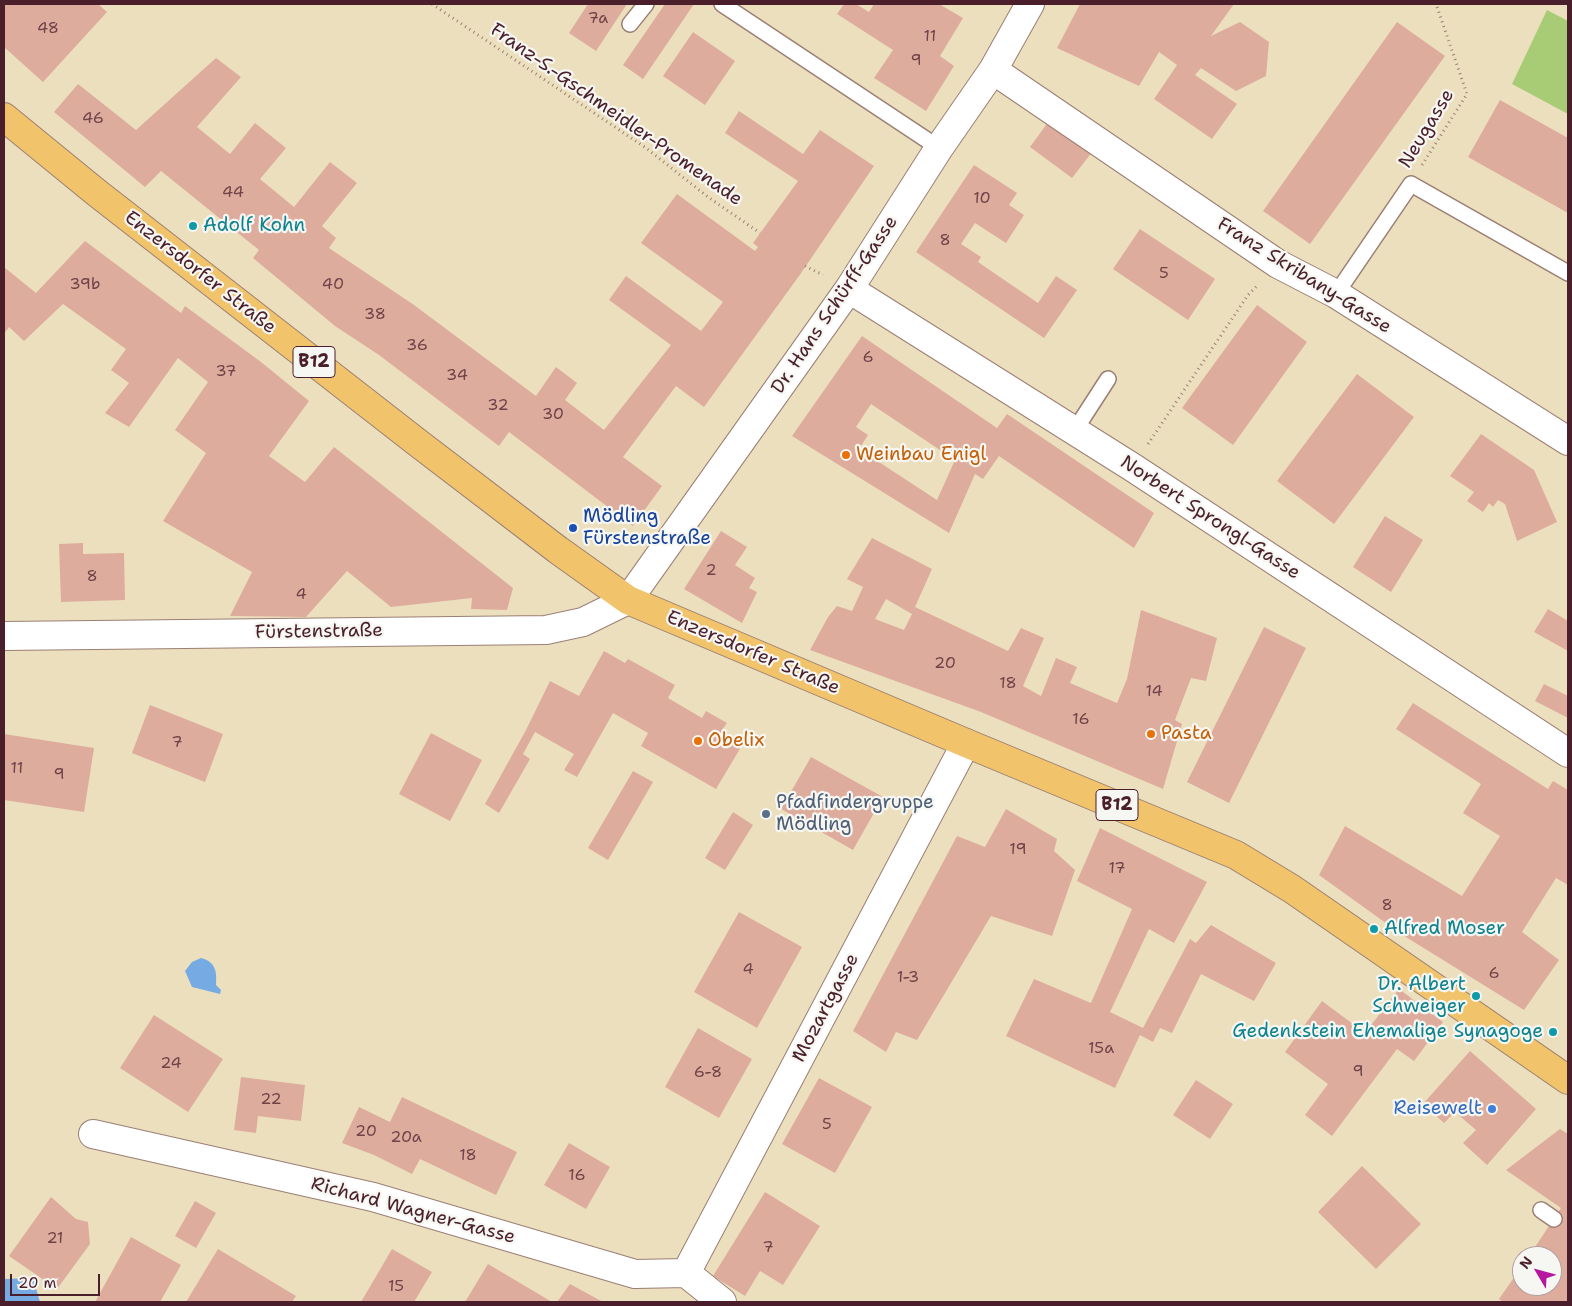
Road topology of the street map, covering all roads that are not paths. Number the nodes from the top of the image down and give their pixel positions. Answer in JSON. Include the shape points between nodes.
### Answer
{"nodes":[{"id":1,"x":646,"y":4,"type":"edge"},
{"id":2,"x":722,"y":4,"type":"edge"},
{"id":3,"x":1030,"y":4,"type":"edge"},
{"id":4,"x":630,"y":24,"type":"dead end"},
{"id":5,"x":994,"y":70,"type":"junction"},
{"id":6,"x":4,"y":117,"type":"edge"},
{"id":7,"x":939,"y":148,"type":"junction"},
{"id":8,"x":1568,"y":273,"type":"edge"},
{"id":9,"x":849,"y":289,"type":"junction"},
{"id":10,"x":1336,"y":294,"type":"junction"},
{"id":11,"x":1108,"y":379,"type":"dead end"},
{"id":12,"x":1075,"y":430,"type":"junction"},
{"id":13,"x":1568,"y":441,"type":"edge"},
{"id":14,"x":628,"y":600,"type":"junction"},
{"id":15,"x":4,"y":636,"type":"edge"},
{"id":16,"x":966,"y":743,"type":"junction"},
{"id":17,"x":1568,"y":753,"type":"edge"},
{"id":18,"x":1568,"y":1080,"type":"edge"},
{"id":19,"x":93,"y":1134,"type":"dead end"},
{"id":20,"x":1541,"y":1210,"type":"dead end"},
{"id":21,"x":1554,"y":1219,"type":"dead end"},
{"id":22,"x":686,"y":1272,"type":"junction"},
{"id":23,"x":722,"y":1302,"type":"edge"}],
"edges":[{"from":1,"to":4,"type":"lane"},
{"from":2,"to":7,"type":"lane"},
{"from":3,"to":5,"type":"street","name":"Dr. Hans Schürff-Gasse"},
{"from":5,"to":7,"type":"street","name":"Dr. Hans Schürff-Gasse"},
{"from":5,"to":10,"type":"street","name":"Franz Skribany-Gasse","via":[[1278,264]]},
{"from":6,"to":14,"type":"main road","name":"Enzersdorfer Straße","number":"B12","via":[[410,437]]},
{"from":7,"to":9,"type":"street","name":"Dr. Hans Schürff-Gasse"},
{"from":8,"to":10,"type":"lane","via":[[1411,184]]},
{"from":9,"to":12,"type":"street","name":"Norbert Sprongl-Gasse"},
{"from":9,"to":14,"type":"street","name":"Dr. Hans Schürff-Gasse"},
{"from":10,"to":13,"type":"street","name":"Franz Skribany-Gasse"},
{"from":11,"to":12,"type":"lane"},
{"from":12,"to":17,"type":"street","name":"Norbert Sprongl-Gasse"},
{"from":14,"to":15,"type":"street","name":"Fürstenstraße","via":[[583,622],[546,630]]},
{"from":14,"to":16,"type":"main road","name":"Enzersdorfer Straße","number":"B12"},
{"from":16,"to":18,"type":"main road","name":"Enzersdorfer Straße","number":"B12","via":[[1236,855]]},
{"from":16,"to":22,"type":"street","name":"Mozartgasse"},
{"from":19,"to":22,"type":"street","name":"Richard Wagner-Gasse","via":[[373,1197],[635,1274]]},
{"from":20,"to":21,"type":"lane"},
{"from":22,"to":23,"type":"street"}]}
